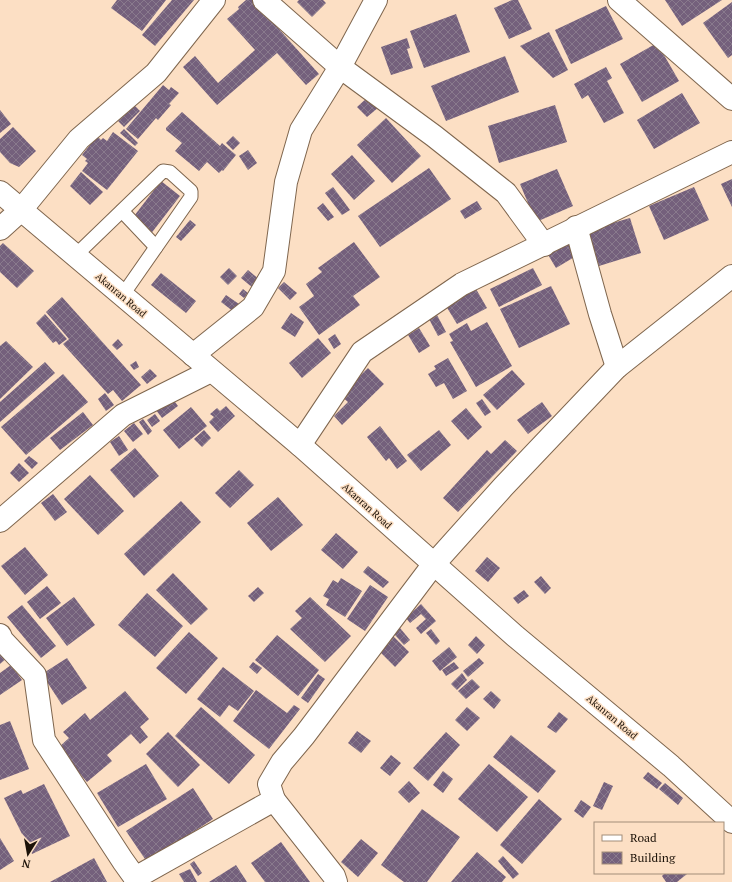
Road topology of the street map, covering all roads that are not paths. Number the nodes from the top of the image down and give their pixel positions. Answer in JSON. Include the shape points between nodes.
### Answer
{"nodes":[{"id":1,"x":214,"y":0,"type":"edge"},
{"id":2,"x":264,"y":0,"type":"edge"},
{"id":3,"x":376,"y":0,"type":"edge"},
{"id":4,"x":619,"y":0,"type":"edge"},
{"id":5,"x":340,"y":67,"type":"junction"},
{"id":6,"x":732,"y":99,"type":"edge"},
{"id":7,"x":732,"y":152,"type":"edge"},
{"id":8,"x":0,"y":192,"type":"edge"},
{"id":9,"x":20,"y":210,"type":"junction"},
{"id":10,"x":122,"y":211,"type":"junction"},
{"id":11,"x":576,"y":227,"type":"junction"},
{"id":12,"x":0,"y":229,"type":"edge"},
{"id":13,"x":544,"y":245,"type":"junction"},
{"id":14,"x":156,"y":247,"type":"junction"},
{"id":15,"x":75,"y":256,"type":"junction"},
{"id":16,"x":732,"y":276,"type":"edge"},
{"id":17,"x":122,"y":296,"type":"junction"},
{"id":18,"x":193,"y":355,"type":"junction"},
{"id":19,"x":617,"y":367,"type":"junction"},
{"id":20,"x":211,"y":370,"type":"junction"},
{"id":21,"x":300,"y":445,"type":"junction"},
{"id":22,"x":0,"y":521,"type":"edge"},
{"id":23,"x":433,"y":565,"type":"junction"},
{"id":24,"x":0,"y":635,"type":"edge"},
{"id":25,"x":274,"y":800,"type":"junction"},
{"id":26,"x":732,"y":822,"type":"edge"},
{"id":27,"x":137,"y":880,"type":"edge"},
{"id":28,"x":336,"y":882,"type":"edge"}],
"edges":[{"from":1,"to":9,"type":"street","via":[[156,73],[79,139]]},
{"from":2,"to":5,"type":"street"},
{"from":3,"to":5,"type":"street"},
{"from":4,"to":6,"type":"street"},
{"from":5,"to":13,"type":"street","via":[[506,193]]},
{"from":5,"to":18,"type":"street","via":[[301,130],[286,182],[274,270],[253,307]]},
{"from":7,"to":11,"type":"street"},
{"from":8,"to":9,"type":"street","name":"Akanran Road"},
{"from":9,"to":12,"type":"street"},
{"from":9,"to":15,"type":"street","name":"Akanran Road"},
{"from":10,"to":14,"type":"lane"},
{"from":10,"to":14,"type":"lane","via":[[163,171],[170,172],[191,191],[191,197]]},
{"from":10,"to":15,"type":"lane"},
{"from":11,"to":13,"type":"street"},
{"from":11,"to":19,"type":"street"},
{"from":13,"to":21,"type":"street","via":[[462,284],[362,352]]},
{"from":14,"to":17,"type":"lane"},
{"from":15,"to":17,"type":"street","name":"Akanran Road"},
{"from":16,"to":19,"type":"street"},
{"from":17,"to":18,"type":"street","name":"Akanran Road"},
{"from":18,"to":20,"type":"street","name":"Akanran Road"},
{"from":19,"to":23,"type":"street"},
{"from":20,"to":21,"type":"street","name":"Akanran Road"},
{"from":20,"to":22,"type":"street","via":[[123,415]]},
{"from":21,"to":23,"type":"street","name":"Akanran Road"},
{"from":23,"to":25,"type":"street","via":[[282,762],[269,784]]},
{"from":23,"to":26,"type":"street","name":"Akanran Road","via":[[671,766]]},
{"from":24,"to":27,"type":"street","via":[[35,675],[44,740]]},
{"from":25,"to":27,"type":"street"},
{"from":25,"to":28,"type":"street","via":[[334,876]]}]}
